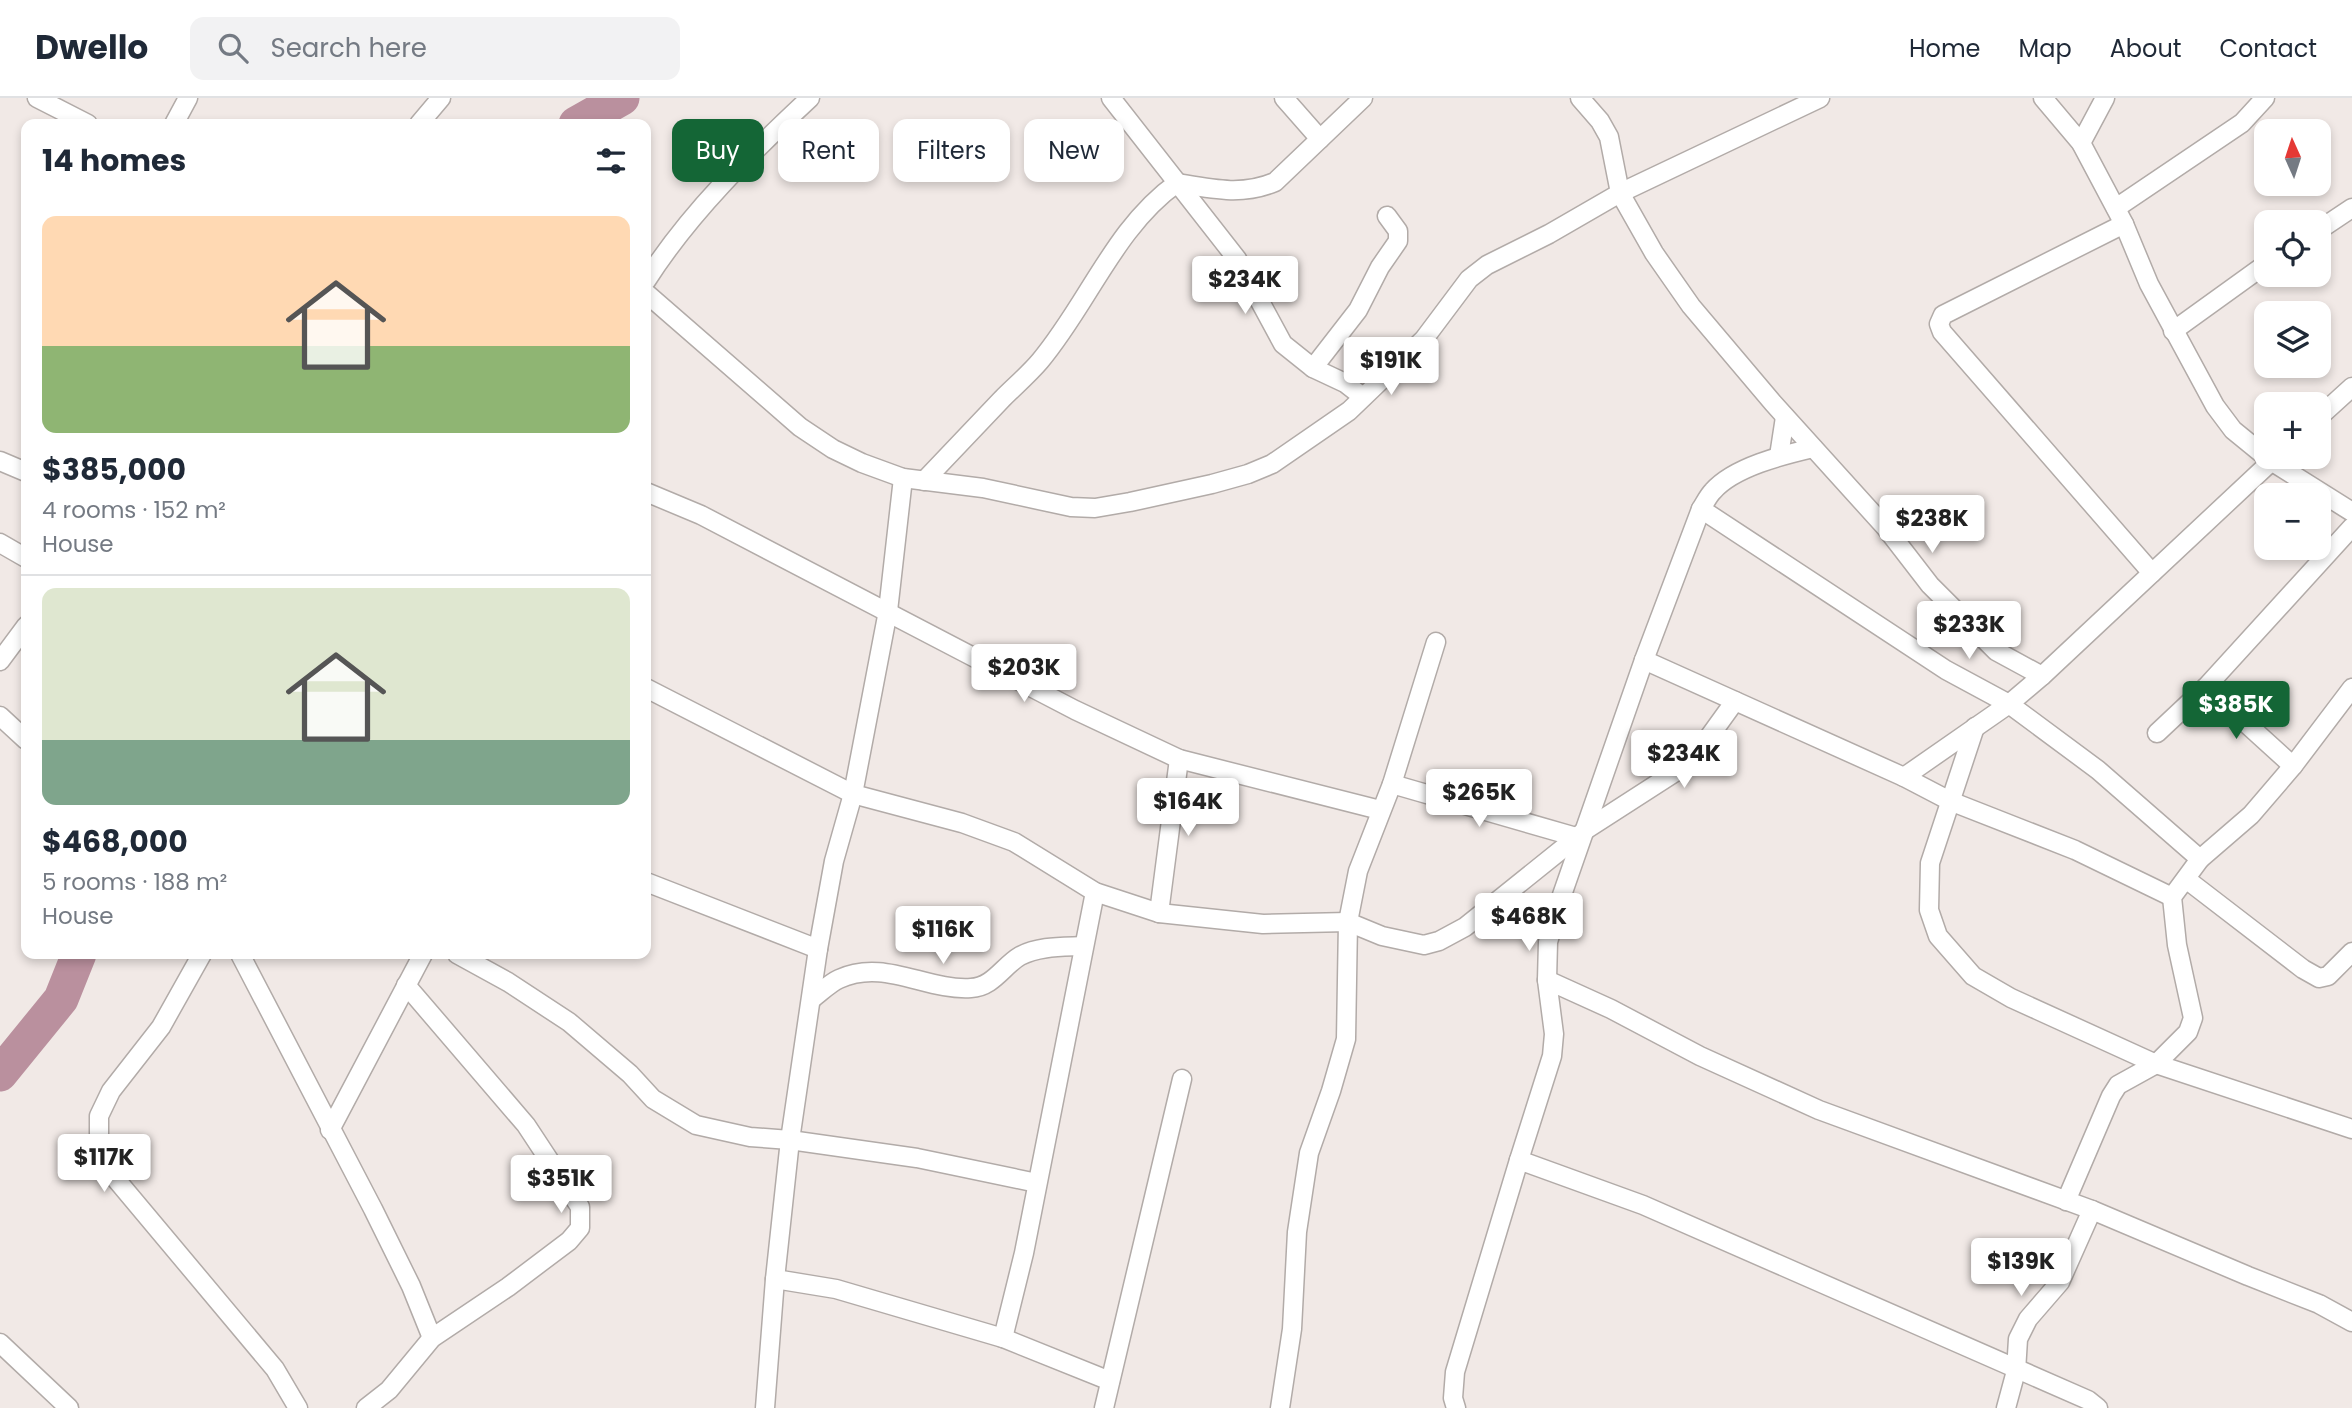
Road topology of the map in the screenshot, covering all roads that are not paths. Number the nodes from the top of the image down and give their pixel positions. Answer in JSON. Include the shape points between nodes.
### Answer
{"nodes":[{"id":1,"x":37,"y":98,"type":"edge"},
{"id":2,"x":188,"y":98,"type":"edge"},
{"id":3,"x":441,"y":98,"type":"edge"},
{"id":4,"x":810,"y":98,"type":"edge"},
{"id":5,"x":1111,"y":98,"type":"edge"},
{"id":6,"x":1284,"y":98,"type":"edge"},
{"id":7,"x":1363,"y":98,"type":"edge"},
{"id":8,"x":1580,"y":98,"type":"edge"},
{"id":9,"x":1820,"y":98,"type":"edge"},
{"id":10,"x":2043,"y":98,"type":"edge"},
{"id":11,"x":2105,"y":98,"type":"edge"},
{"id":12,"x":2265,"y":98,"type":"edge"},
{"id":13,"x":78,"y":119,"type":"edge"},
{"id":14,"x":177,"y":119,"type":"edge"},
{"id":15,"x":423,"y":119,"type":"edge"},
{"id":16,"x":1320,"y":139,"type":"junction"},
{"id":17,"x":2081,"y":143,"type":"junction"},
{"id":18,"x":1177,"y":183,"type":"junction"},
{"id":19,"x":1620,"y":192,"type":"junction"},
{"id":20,"x":2352,"y":208,"type":"edge"},
{"id":21,"x":1387,"y":216,"type":"dead end"},
{"id":22,"x":2120,"y":216,"type":"junction"},
{"id":23,"x":2331,"y":222,"type":"edge"},
{"id":24,"x":651,"y":273,"type":"edge"},
{"id":25,"x":2254,"y":273,"type":"edge"},
{"id":26,"x":651,"y":297,"type":"edge"},
{"id":27,"x":2173,"y":331,"type":"junction"},
{"id":28,"x":1313,"y":368,"type":"junction"},
{"id":29,"x":2352,"y":387,"type":"edge"},
{"id":30,"x":1363,"y":397,"type":"junction"},
{"id":31,"x":2331,"y":406,"type":"edge"},
{"id":32,"x":1785,"y":417,"type":"junction"},
{"id":33,"x":2254,"y":445,"type":"edge"},
{"id":34,"x":1813,"y":448,"type":"junction"},
{"id":35,"x":1779,"y":456,"type":"junction"},
{"id":36,"x":0,"y":461,"type":"edge"},
{"id":37,"x":2262,"y":469,"type":"edge"},
{"id":38,"x":2288,"y":469,"type":"edge"},
{"id":39,"x":21,"y":470,"type":"edge"},
{"id":40,"x":903,"y":478,"type":"junction"},
{"id":41,"x":924,"y":481,"type":"junction"},
{"id":42,"x":651,"y":494,"type":"edge"},
{"id":43,"x":1701,"y":509,"type":"junction"},
{"id":44,"x":2352,"y":512,"type":"edge"},
{"id":45,"x":2352,"y":527,"type":"edge"},
{"id":46,"x":0,"y":543,"type":"edge"},
{"id":47,"x":21,"y":555,"type":"edge"},
{"id":48,"x":2152,"y":573,"type":"junction"},
{"id":49,"x":888,"y":611,"type":"junction"},
{"id":50,"x":21,"y":633,"type":"edge"},
{"id":51,"x":1436,"y":642,"type":"dead end"},
{"id":52,"x":1644,"y":660,"type":"junction"},
{"id":53,"x":0,"y":661,"type":"edge"},
{"id":54,"x":2042,"y":676,"type":"junction"},
{"id":55,"x":2206,"y":687,"type":"junction"},
{"id":56,"x":2352,"y":688,"type":"edge"},
{"id":57,"x":651,"y":691,"type":"edge"},
{"id":58,"x":1735,"y":701,"type":"junction"},
{"id":59,"x":2009,"y":704,"type":"junction"},
{"id":60,"x":0,"y":716,"type":"edge"},
{"id":61,"x":1975,"y":727,"type":"junction"},
{"id":62,"x":2157,"y":733,"type":"dead end"},
{"id":63,"x":21,"y":735,"type":"edge"},
{"id":64,"x":1178,"y":759,"type":"junction"},
{"id":65,"x":2293,"y":766,"type":"junction"},
{"id":66,"x":1904,"y":776,"type":"junction"},
{"id":67,"x":1392,"y":784,"type":"junction"},
{"id":68,"x":853,"y":794,"type":"junction"},
{"id":69,"x":1950,"y":801,"type":"junction"},
{"id":70,"x":1380,"y":810,"type":"junction"},
{"id":71,"x":1581,"y":833,"type":"junction"},
{"id":72,"x":2200,"y":859,"type":"junction"},
{"id":73,"x":2186,"y":879,"type":"junction"},
{"id":74,"x":651,"y":884,"type":"edge"},
{"id":75,"x":1095,"y":892,"type":"junction"},
{"id":76,"x":2172,"y":897,"type":"junction"},
{"id":77,"x":1159,"y":912,"type":"junction"},
{"id":78,"x":1348,"y":922,"type":"junction"},
{"id":79,"x":1083,"y":946,"type":"junction"},
{"id":80,"x":818,"y":949,"type":"junction"},
{"id":81,"x":2352,"y":952,"type":"edge"},
{"id":82,"x":199,"y":959,"type":"edge"},
{"id":83,"x":243,"y":959,"type":"edge"},
{"id":84,"x":420,"y":959,"type":"edge"},
{"id":85,"x":466,"y":959,"type":"edge"},
{"id":86,"x":1546,"y":980,"type":"junction"},
{"id":87,"x":406,"y":985,"type":"junction"},
{"id":88,"x":813,"y":998,"type":"junction"},
{"id":89,"x":2156,"y":1064,"type":"junction"},
{"id":90,"x":1182,"y":1079,"type":"dead end"},
{"id":91,"x":2352,"y":1129,"type":"edge"},
{"id":92,"x":330,"y":1130,"type":"junction"},
{"id":93,"x":790,"y":1140,"type":"junction"},
{"id":94,"x":1518,"y":1160,"type":"junction"},
{"id":95,"x":1037,"y":1183,"type":"junction"},
{"id":96,"x":2066,"y":1201,"type":"junction"},
{"id":97,"x":2092,"y":1210,"type":"junction"},
{"id":98,"x":775,"y":1279,"type":"junction"},
{"id":99,"x":2352,"y":1322,"type":"edge"},
{"id":100,"x":432,"y":1338,"type":"junction"},
{"id":101,"x":1003,"y":1338,"type":"junction"},
{"id":102,"x":0,"y":1343,"type":"edge"},
{"id":103,"x":2016,"y":1370,"type":"junction"},
{"id":104,"x":1110,"y":1381,"type":"junction"},
{"id":105,"x":69,"y":1408,"type":"edge"},
{"id":106,"x":298,"y":1408,"type":"edge"},
{"id":107,"x":366,"y":1408,"type":"edge"},
{"id":108,"x":765,"y":1408,"type":"edge"},
{"id":109,"x":1104,"y":1408,"type":"edge"},
{"id":110,"x":1280,"y":1408,"type":"edge"},
{"id":111,"x":1456,"y":1408,"type":"edge"},
{"id":112,"x":2006,"y":1408,"type":"edge"},
{"id":113,"x":2098,"y":1408,"type":"edge"}],
"edges":[{"from":1,"to":13,"type":"street"},
{"from":2,"to":14,"type":"street"},
{"from":3,"to":15,"type":"street"},
{"from":4,"to":24,"type":"street","via":[[729,177],[669,245]]},
{"from":5,"to":18,"type":"street"},
{"from":6,"to":16,"type":"street"},
{"from":7,"to":16,"type":"street"},
{"from":8,"to":19,"type":"street","via":[[1609,137]]},
{"from":9,"to":19,"type":"street"},
{"from":10,"to":17,"type":"street"},
{"from":11,"to":17,"type":"street"},
{"from":12,"to":22,"type":"street","via":[[2242,123]]},
{"from":16,"to":18,"type":"street","via":[[1275,182],[1259,188],[1224,190]]},
{"from":17,"to":22,"type":"street"},
{"from":18,"to":28,"type":"street","via":[[1237,260],[1283,344]]},
{"from":18,"to":41,"type":"street","via":[[1128,233],[1039,362]]},
{"from":19,"to":30,"type":"street","via":[[1469,279],[1424,339]]},
{"from":19,"to":32,"type":"street","via":[[1691,306]]},
{"from":20,"to":23,"type":"street"},
{"from":21,"to":28,"type":"street","via":[[1398,231],[1398,240],[1358,310]]},
{"from":22,"to":27,"type":"street"},
{"from":22,"to":48,"type":"street","via":[[1943,315],[1939,324]]},
{"from":25,"to":27,"type":"street"},
{"from":26,"to":40,"type":"street","via":[[800,427],[833,449]]},
{"from":27,"to":33,"type":"street","via":[[2214,406],[2233,430]]},
{"from":28,"to":30,"type":"street"},
{"from":29,"to":31,"type":"street"},
{"from":30,"to":41,"type":"street","via":[[1272,464],[1212,484],[1130,502],[1071,507]]},
{"from":32,"to":34,"type":"street"},
{"from":32,"to":35,"type":"street"},
{"from":34,"to":35,"type":"street"},
{"from":34,"to":54,"type":"street","via":[[1886,528],[1930,585],[1986,641]]},
{"from":35,"to":43,"type":"street","via":[[1729,478]]},
{"from":36,"to":39,"type":"street"},
{"from":37,"to":48,"type":"street"},
{"from":38,"to":44,"type":"street"},
{"from":40,"to":41,"type":"street"},
{"from":40,"to":49,"type":"street"},
{"from":42,"to":49,"type":"street"},
{"from":43,"to":52,"type":"street"},
{"from":43,"to":59,"type":"street","via":[[1946,670]]},
{"from":45,"to":55,"type":"street"},
{"from":46,"to":47,"type":"street"},
{"from":48,"to":54,"type":"street"},
{"from":49,"to":64,"type":"street"},
{"from":49,"to":68,"type":"street"},
{"from":50,"to":53,"type":"street"},
{"from":51,"to":67,"type":"street"},
{"from":52,"to":58,"type":"street"},
{"from":52,"to":71,"type":"street"},
{"from":54,"to":59,"type":"street"},
{"from":55,"to":62,"type":"street"},
{"from":55,"to":65,"type":"street"},
{"from":56,"to":65,"type":"street"},
{"from":57,"to":68,"type":"street"},
{"from":58,"to":66,"type":"street"},
{"from":58,"to":71,"type":"street","via":[[1690,762]]},
{"from":59,"to":61,"type":"street"},
{"from":59,"to":72,"type":"street","via":[[2098,770]]},
{"from":60,"to":63,"type":"street"},
{"from":61,"to":66,"type":"street"},
{"from":61,"to":69,"type":"street"},
{"from":64,"to":70,"type":"street"},
{"from":64,"to":77,"type":"street"},
{"from":65,"to":72,"type":"street","via":[[2252,815]]},
{"from":66,"to":69,"type":"street"},
{"from":67,"to":70,"type":"street"},
{"from":67,"to":71,"type":"street"},
{"from":68,"to":75,"type":"street","via":[[1014,842]]},
{"from":68,"to":80,"type":"street","via":[[834,861]]},
{"from":69,"to":76,"type":"street","via":[[2075,849]]},
{"from":69,"to":89,"type":"street","via":[[1930,863],[1928,909],[1938,936],[1973,976]]},
{"from":70,"to":78,"type":"street","via":[[1358,871]]},
{"from":71,"to":78,"type":"street","via":[[1465,928],[1439,941],[1424,945],[1407,942]]},
{"from":71,"to":86,"type":"street","via":[[1548,942]]},
{"from":72,"to":73,"type":"street"},
{"from":73,"to":76,"type":"street"},
{"from":73,"to":81,"type":"street","via":[[2319,978],[2328,976]]},
{"from":74,"to":80,"type":"street"},
{"from":75,"to":77,"type":"street"},
{"from":75,"to":79,"type":"street"},
{"from":76,"to":89,"type":"street","via":[[2193,1018],[2188,1032]]},
{"from":77,"to":78,"type":"street","via":[[1263,924]]},
{"from":78,"to":110,"type":"street","via":[[1346,1039],[1309,1153]]},
{"from":79,"to":88,"type":"street","via":[[1044,948],[1019,957],[998,977],[974,988],[941,986],[893,972],[863,971],[838,979]]},
{"from":79,"to":95,"type":"street"},
{"from":80,"to":88,"type":"street"},
{"from":82,"to":106,"type":"street","via":[[161,1027],[111,1091],[99,1116],[99,1146],[116,1178],[275,1369]]},
{"from":83,"to":92,"type":"street"},
{"from":84,"to":87,"type":"street"},
{"from":85,"to":93,"type":"street","via":[[569,1022],[653,1100],[696,1125],[750,1138]]},
{"from":86,"to":94,"type":"street","via":[[1554,1034],[1552,1056]]},
{"from":86,"to":96,"type":"street","via":[[1819,1110]]},
{"from":87,"to":92,"type":"street"},
{"from":87,"to":100,"type":"street","via":[[526,1125],[580,1207],[580,1228],[569,1241]]},
{"from":88,"to":93,"type":"street"},
{"from":89,"to":91,"type":"street"},
{"from":89,"to":96,"type":"street","via":[[2118,1086],[2111,1096]]},
{"from":90,"to":104,"type":"street"},
{"from":92,"to":100,"type":"street","via":[[411,1286]]},
{"from":93,"to":95,"type":"street","via":[[916,1158]]},
{"from":93,"to":98,"type":"street"},
{"from":94,"to":103,"type":"street","via":[[1643,1205]]},
{"from":94,"to":111,"type":"street","via":[[1455,1373]]},
{"from":95,"to":101,"type":"street"},
{"from":96,"to":97,"type":"street"},
{"from":97,"to":99,"type":"street"},
{"from":97,"to":103,"type":"street","via":[[2060,1282],[2028,1319],[2018,1339]]},
{"from":98,"to":101,"type":"street","via":[[836,1289]]},
{"from":98,"to":108,"type":"street"},
{"from":100,"to":107,"type":"street","via":[[389,1390]]},
{"from":101,"to":104,"type":"street"},
{"from":102,"to":105,"type":"street"},
{"from":103,"to":112,"type":"street"},
{"from":103,"to":113,"type":"street"},
{"from":104,"to":109,"type":"street"}]}
